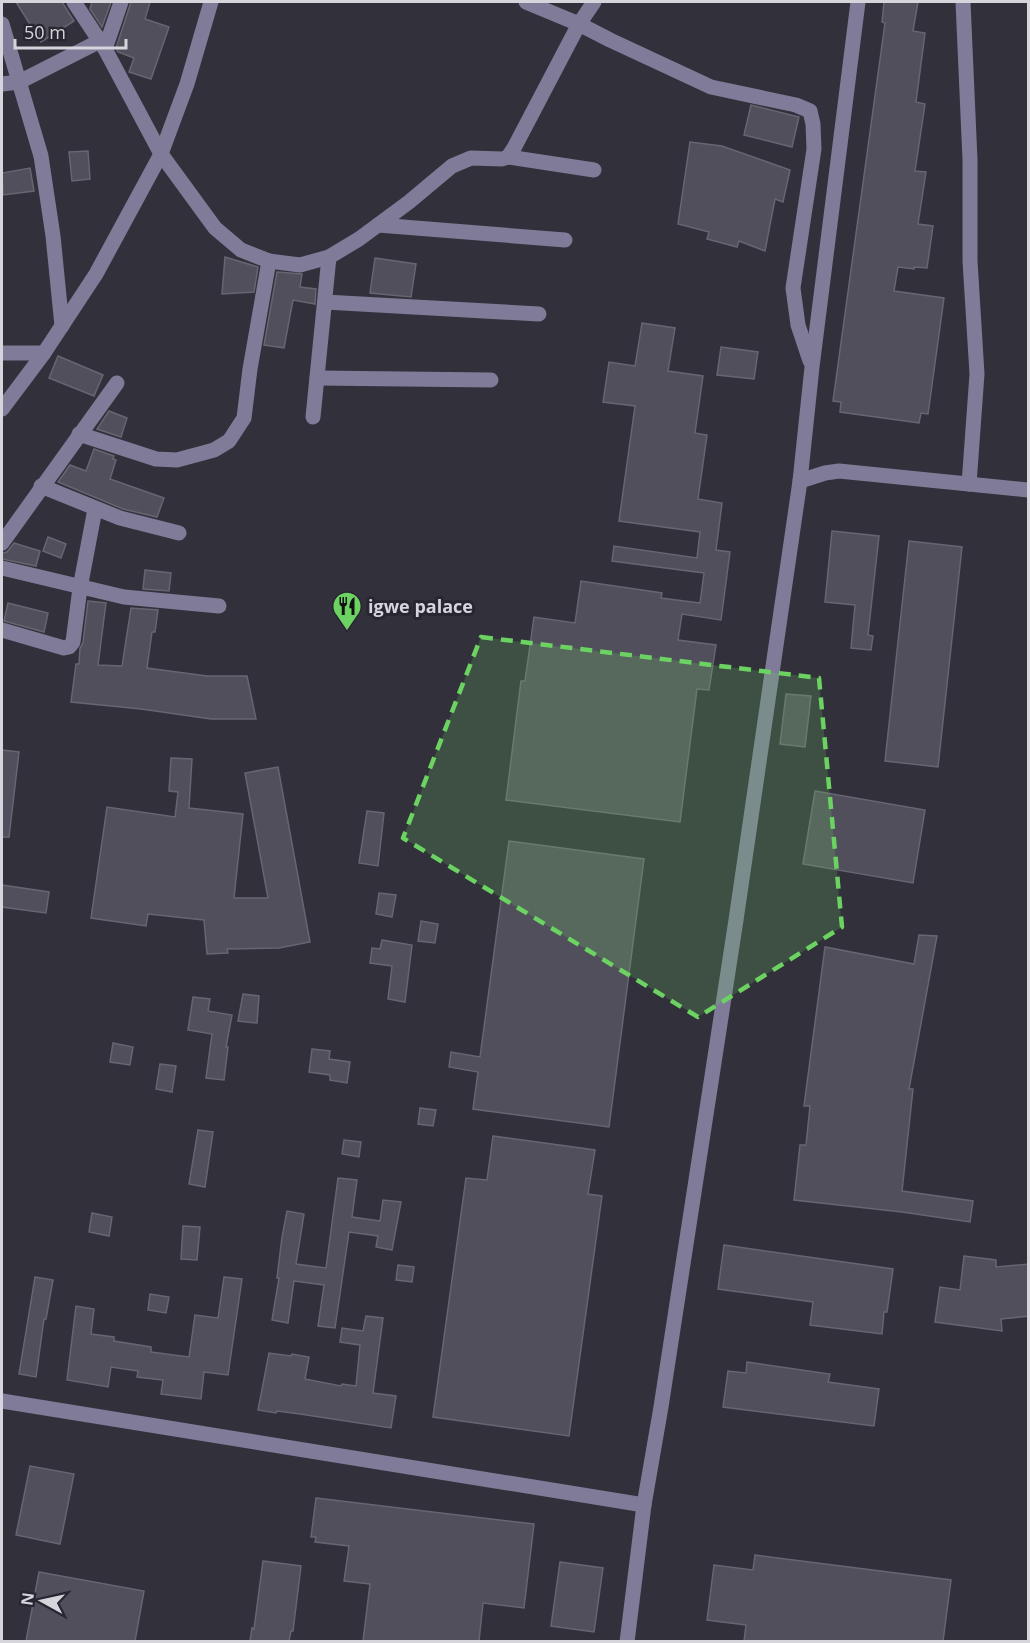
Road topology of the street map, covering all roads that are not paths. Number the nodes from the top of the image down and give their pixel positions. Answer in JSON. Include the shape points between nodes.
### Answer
{"nodes":[{"id":1,"x":74,"y":2,"type":"edge"},
{"id":2,"x":121,"y":2,"type":"edge"},
{"id":3,"x":211,"y":2,"type":"edge"},
{"id":4,"x":526,"y":2,"type":"edge"},
{"id":5,"x":594,"y":2,"type":"edge"},
{"id":6,"x":858,"y":2,"type":"edge"},
{"id":7,"x":963,"y":2,"type":"edge"},
{"id":8,"x":2,"y":24,"type":"edge"},
{"id":9,"x":579,"y":24,"type":"junction"},
{"id":10,"x":102,"y":45,"type":"junction"},
{"id":11,"x":19,"y":82,"type":"junction"},
{"id":12,"x":2,"y":84,"type":"edge"},
{"id":13,"x":161,"y":154,"type":"junction"},
{"id":14,"x":508,"y":157,"type":"junction"},
{"id":15,"x":594,"y":170,"type":"dead end"},
{"id":16,"x":378,"y":225,"type":"junction"},
{"id":17,"x":564,"y":240,"type":"dead end"},
{"id":18,"x":329,"y":257,"type":"junction"},
{"id":19,"x":269,"y":261,"type":"junction"},
{"id":20,"x":325,"y":302,"type":"junction"},
{"id":21,"x":538,"y":314,"type":"dead end"},
{"id":22,"x":62,"y":326,"type":"junction"},
{"id":23,"x":2,"y":353,"type":"edge"},
{"id":24,"x":44,"y":353,"type":"junction"},
{"id":25,"x":812,"y":367,"type":"junction"},
{"id":26,"x":317,"y":378,"type":"junction"},
{"id":27,"x":491,"y":380,"type":"dead end"},
{"id":28,"x":117,"y":383,"type":"dead end"},
{"id":29,"x":2,"y":409,"type":"edge"},
{"id":30,"x":313,"y":417,"type":"dead end"},
{"id":31,"x":79,"y":434,"type":"junction"},
{"id":32,"x":800,"y":481,"type":"junction"},
{"id":33,"x":969,"y":484,"type":"junction"},
{"id":34,"x":41,"y":486,"type":"junction"},
{"id":35,"x":1029,"y":490,"type":"edge"},
{"id":36,"x":95,"y":509,"type":"junction"},
{"id":37,"x":178,"y":532,"type":"dead end"},
{"id":38,"x":2,"y":543,"type":"edge"},
{"id":39,"x":2,"y":568,"type":"edge"},
{"id":40,"x":80,"y":588,"type":"junction"},
{"id":41,"x":219,"y":606,"type":"dead end"},
{"id":42,"x":2,"y":630,"type":"edge"},
{"id":43,"x":2,"y":1401,"type":"edge"},
{"id":44,"x":644,"y":1505,"type":"junction"},
{"id":45,"x":627,"y":1641,"type":"edge"}],
"edges":[{"from":1,"to":10,"type":"street"},
{"from":2,"to":10,"type":"street"},
{"from":3,"to":13,"type":"street"},
{"from":4,"to":9,"type":"street"},
{"from":5,"to":9,"type":"street"},
{"from":6,"to":25,"type":"street"},
{"from":7,"to":33,"type":"street","via":[[977,374]]},
{"from":8,"to":11,"type":"street"},
{"from":9,"to":14,"type":"street"},
{"from":9,"to":25,"type":"street","via":[[711,87],[810,111],[814,149],[793,288],[798,325]]},
{"from":10,"to":11,"type":"street"},
{"from":10,"to":13,"type":"street"},
{"from":11,"to":12,"type":"street"},
{"from":11,"to":22,"type":"street","via":[[41,156]]},
{"from":13,"to":19,"type":"street","via":[[215,228],[241,250]]},
{"from":13,"to":22,"type":"street","via":[[96,274]]},
{"from":14,"to":15,"type":"street"},
{"from":14,"to":16,"type":"street","via":[[471,158],[452,166]]},
{"from":16,"to":17,"type":"street"},
{"from":16,"to":18,"type":"street"},
{"from":18,"to":19,"type":"street","via":[[300,265]]},
{"from":18,"to":20,"type":"street"},
{"from":19,"to":31,"type":"street","via":[[244,418],[229,441],[214,450],[177,460],[156,459]]},
{"from":20,"to":21,"type":"street"},
{"from":20,"to":26,"type":"street"},
{"from":22,"to":24,"type":"street"},
{"from":23,"to":24,"type":"street"},
{"from":24,"to":29,"type":"street"},
{"from":25,"to":32,"type":"street"},
{"from":26,"to":27,"type":"street"},
{"from":26,"to":30,"type":"street"},
{"from":28,"to":31,"type":"street"},
{"from":31,"to":34,"type":"street"},
{"from":32,"to":33,"type":"street","via":[[839,471]]},
{"from":32,"to":44,"type":"street"},
{"from":33,"to":35,"type":"street"},
{"from":34,"to":36,"type":"street"},
{"from":34,"to":38,"type":"street"},
{"from":36,"to":37,"type":"street"},
{"from":36,"to":40,"type":"street"},
{"from":39,"to":40,"type":"street"},
{"from":40,"to":41,"type":"street","via":[[124,597]]},
{"from":40,"to":42,"type":"street","via":[[73,642],[69,646],[64,648]]},
{"from":43,"to":44,"type":"street"},
{"from":44,"to":45,"type":"street"}]}
